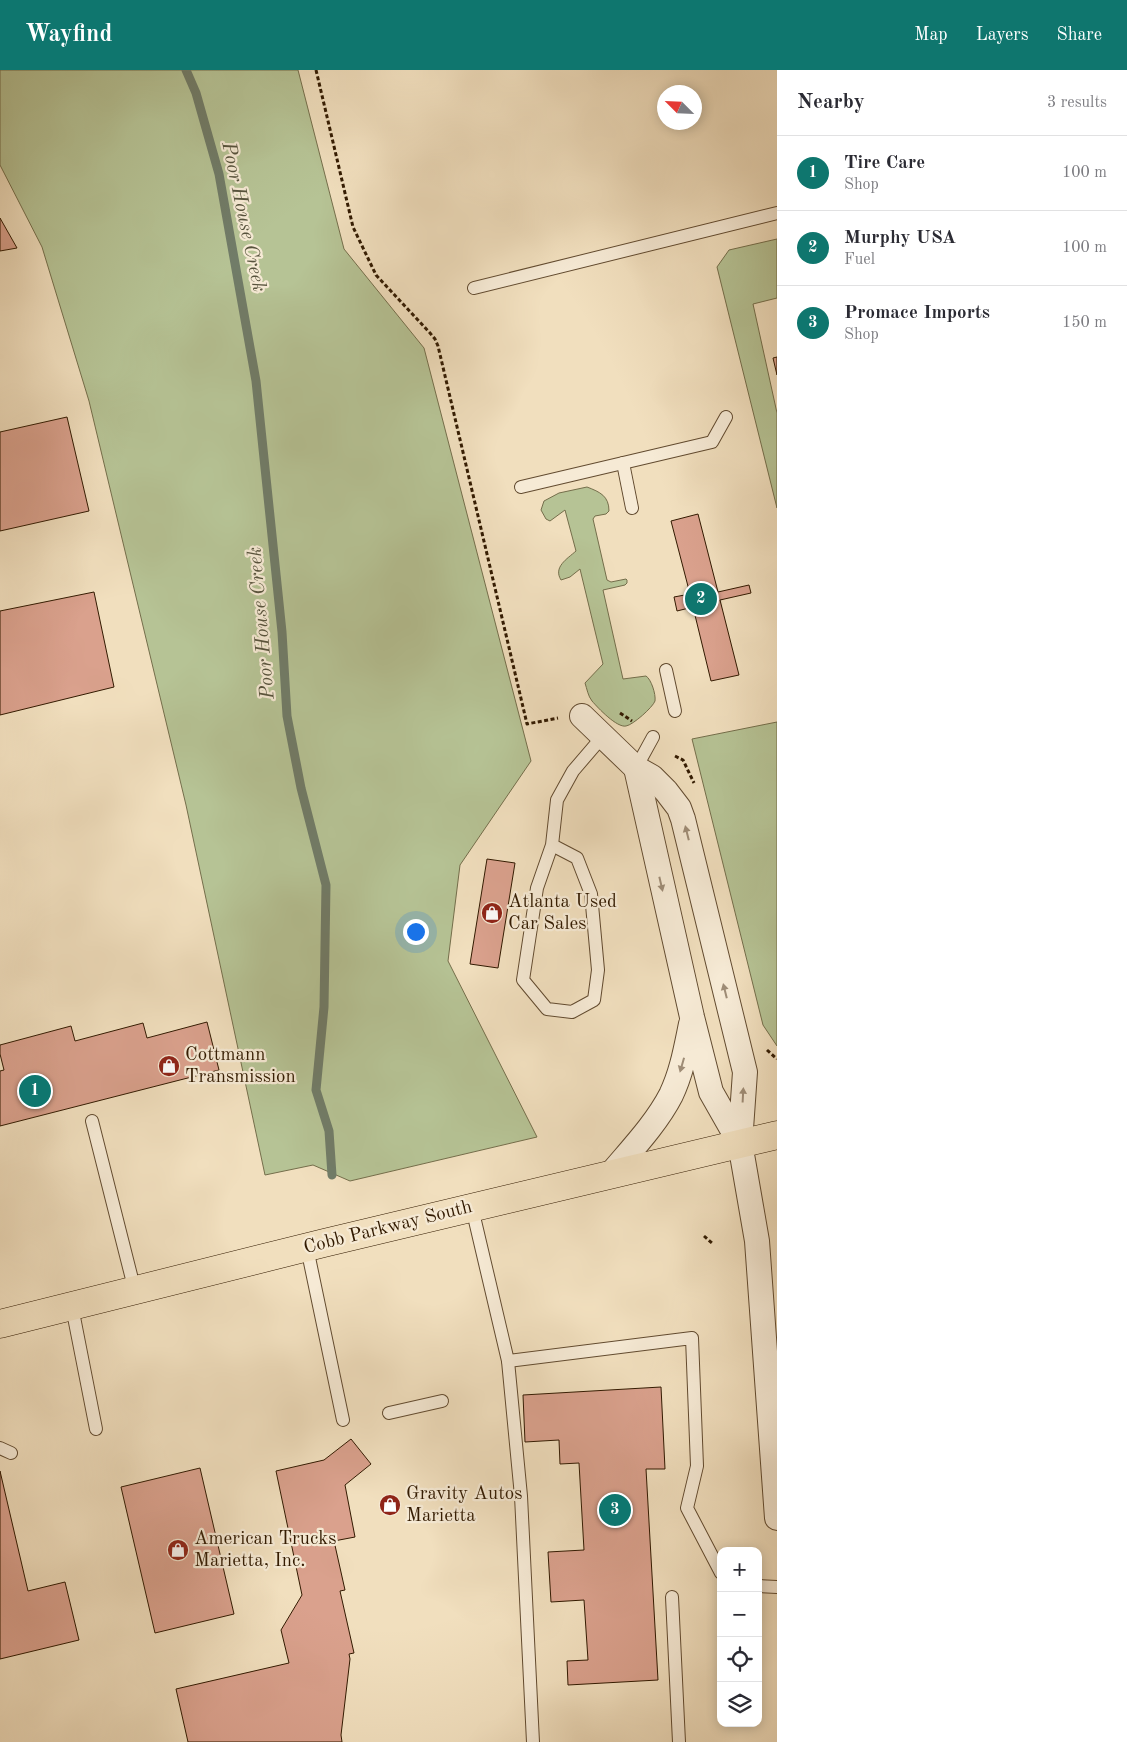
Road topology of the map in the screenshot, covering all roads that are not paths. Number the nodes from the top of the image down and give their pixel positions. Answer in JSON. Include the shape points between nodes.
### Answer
{"nodes":[{"id":1,"x":777,"y":213,"type":"edge"},
{"id":2,"x":474,"y":288,"type":"dead end"},
{"id":3,"x":726,"y":417,"type":"dead end"},
{"id":4,"x":623,"y":464,"type":"junction"},
{"id":5,"x":521,"y":487,"type":"dead end"},
{"id":6,"x":632,"y":508,"type":"dead end"},
{"id":7,"x":666,"y":670,"type":"dead end"},
{"id":8,"x":675,"y":711,"type":"dead end"},
{"id":9,"x":571,"y":717,"type":"road end"},
{"id":10,"x":603,"y":736,"type":"junction"},
{"id":11,"x":653,"y":737,"type":"dead end"},
{"id":12,"x":636,"y":768,"type":"junction"},
{"id":13,"x":552,"y":845,"type":"junction"},
{"id":14,"x":692,"y":1017,"type":"junction"},
{"id":15,"x":92,"y":1121,"type":"dead end"},
{"id":16,"x":777,"y":1134,"type":"edge"},
{"id":17,"x":740,"y":1143,"type":"junction"},
{"id":18,"x":610,"y":1175,"type":"junction"},
{"id":19,"x":472,"y":1208,"type":"junction"},
{"id":20,"x":307,"y":1248,"type":"junction"},
{"id":21,"x":135,"y":1291,"type":"junction"},
{"id":22,"x":72,"y":1307,"type":"junction"},
{"id":23,"x":0,"y":1324,"type":"edge"},
{"id":24,"x":771,"y":1355,"type":"edge"},
{"id":25,"x":508,"y":1361,"type":"junction"},
{"id":26,"x":442,"y":1402,"type":"dead end"},
{"id":27,"x":389,"y":1413,"type":"dead end"},
{"id":28,"x":343,"y":1420,"type":"dead end"},
{"id":29,"x":96,"y":1429,"type":"dead end"},
{"id":30,"x":777,"y":1518,"type":"edge"},
{"id":31,"x":717,"y":1566,"type":"edge"},
{"id":32,"x":762,"y":1586,"type":"edge"},
{"id":33,"x":777,"y":1587,"type":"edge"},
{"id":34,"x":672,"y":1597,"type":"dead end"},
{"id":35,"x":533,"y":1742,"type":"edge"},
{"id":36,"x":679,"y":1742,"type":"edge"}],
"edges":[{"from":1,"to":2,"type":"lane"},
{"from":3,"to":4,"type":"lane","via":[[712,442]]},
{"from":4,"to":5,"type":"lane"},
{"from":4,"to":6,"type":"lane"},
{"from":7,"to":8,"type":"lane"},
{"from":9,"to":10,"type":"street"},
{"from":10,"to":12,"type":"street"},
{"from":10,"to":13,"type":"lane","via":[[573,771],[557,800]]},
{"from":11,"to":12,"type":"lane"},
{"from":12,"to":14,"type":"street","one_way":true},
{"from":17,"to":12,"type":"street","one_way":true,"via":[[744,1072],[683,819],[666,791]]},
{"from":13,"to":13,"type":"lane","via":[[537,888],[523,980],[547,1009],[572,1012],[594,1000],[598,970],[591,894],[577,858]]},
{"from":14,"to":17,"type":"street","via":[[711,1092]]},
{"from":14,"to":18,"type":"street","one_way":true,"via":[[684,1057],[670,1096]]},
{"from":15,"to":21,"type":"lane"},
{"from":16,"to":17,"type":"main road","name":"Cobb Parkway South"},
{"from":17,"to":18,"type":"main road","name":"Cobb Parkway South"},
{"from":17,"to":24,"type":"street","via":[[757,1241]]},
{"from":18,"to":19,"type":"main road","name":"Cobb Parkway South"},
{"from":19,"to":20,"type":"main road","name":"Cobb Parkway South"},
{"from":19,"to":25,"type":"lane"},
{"from":20,"to":21,"type":"main road","name":"Cobb Parkway South"},
{"from":20,"to":28,"type":"lane"},
{"from":21,"to":22,"type":"main road","name":"Cobb Parkway South"},
{"from":22,"to":23,"type":"main road","name":"Cobb Parkway South"},
{"from":22,"to":29,"type":"lane"},
{"from":24,"to":30,"type":"street"},
{"from":25,"to":31,"type":"lane","via":[[692,1338],[697,1466],[686,1508]]},
{"from":25,"to":35,"type":"lane","via":[[520,1496]]},
{"from":26,"to":27,"type":"lane"},
{"from":32,"to":33,"type":"lane"},
{"from":34,"to":36,"type":"lane"}]}
